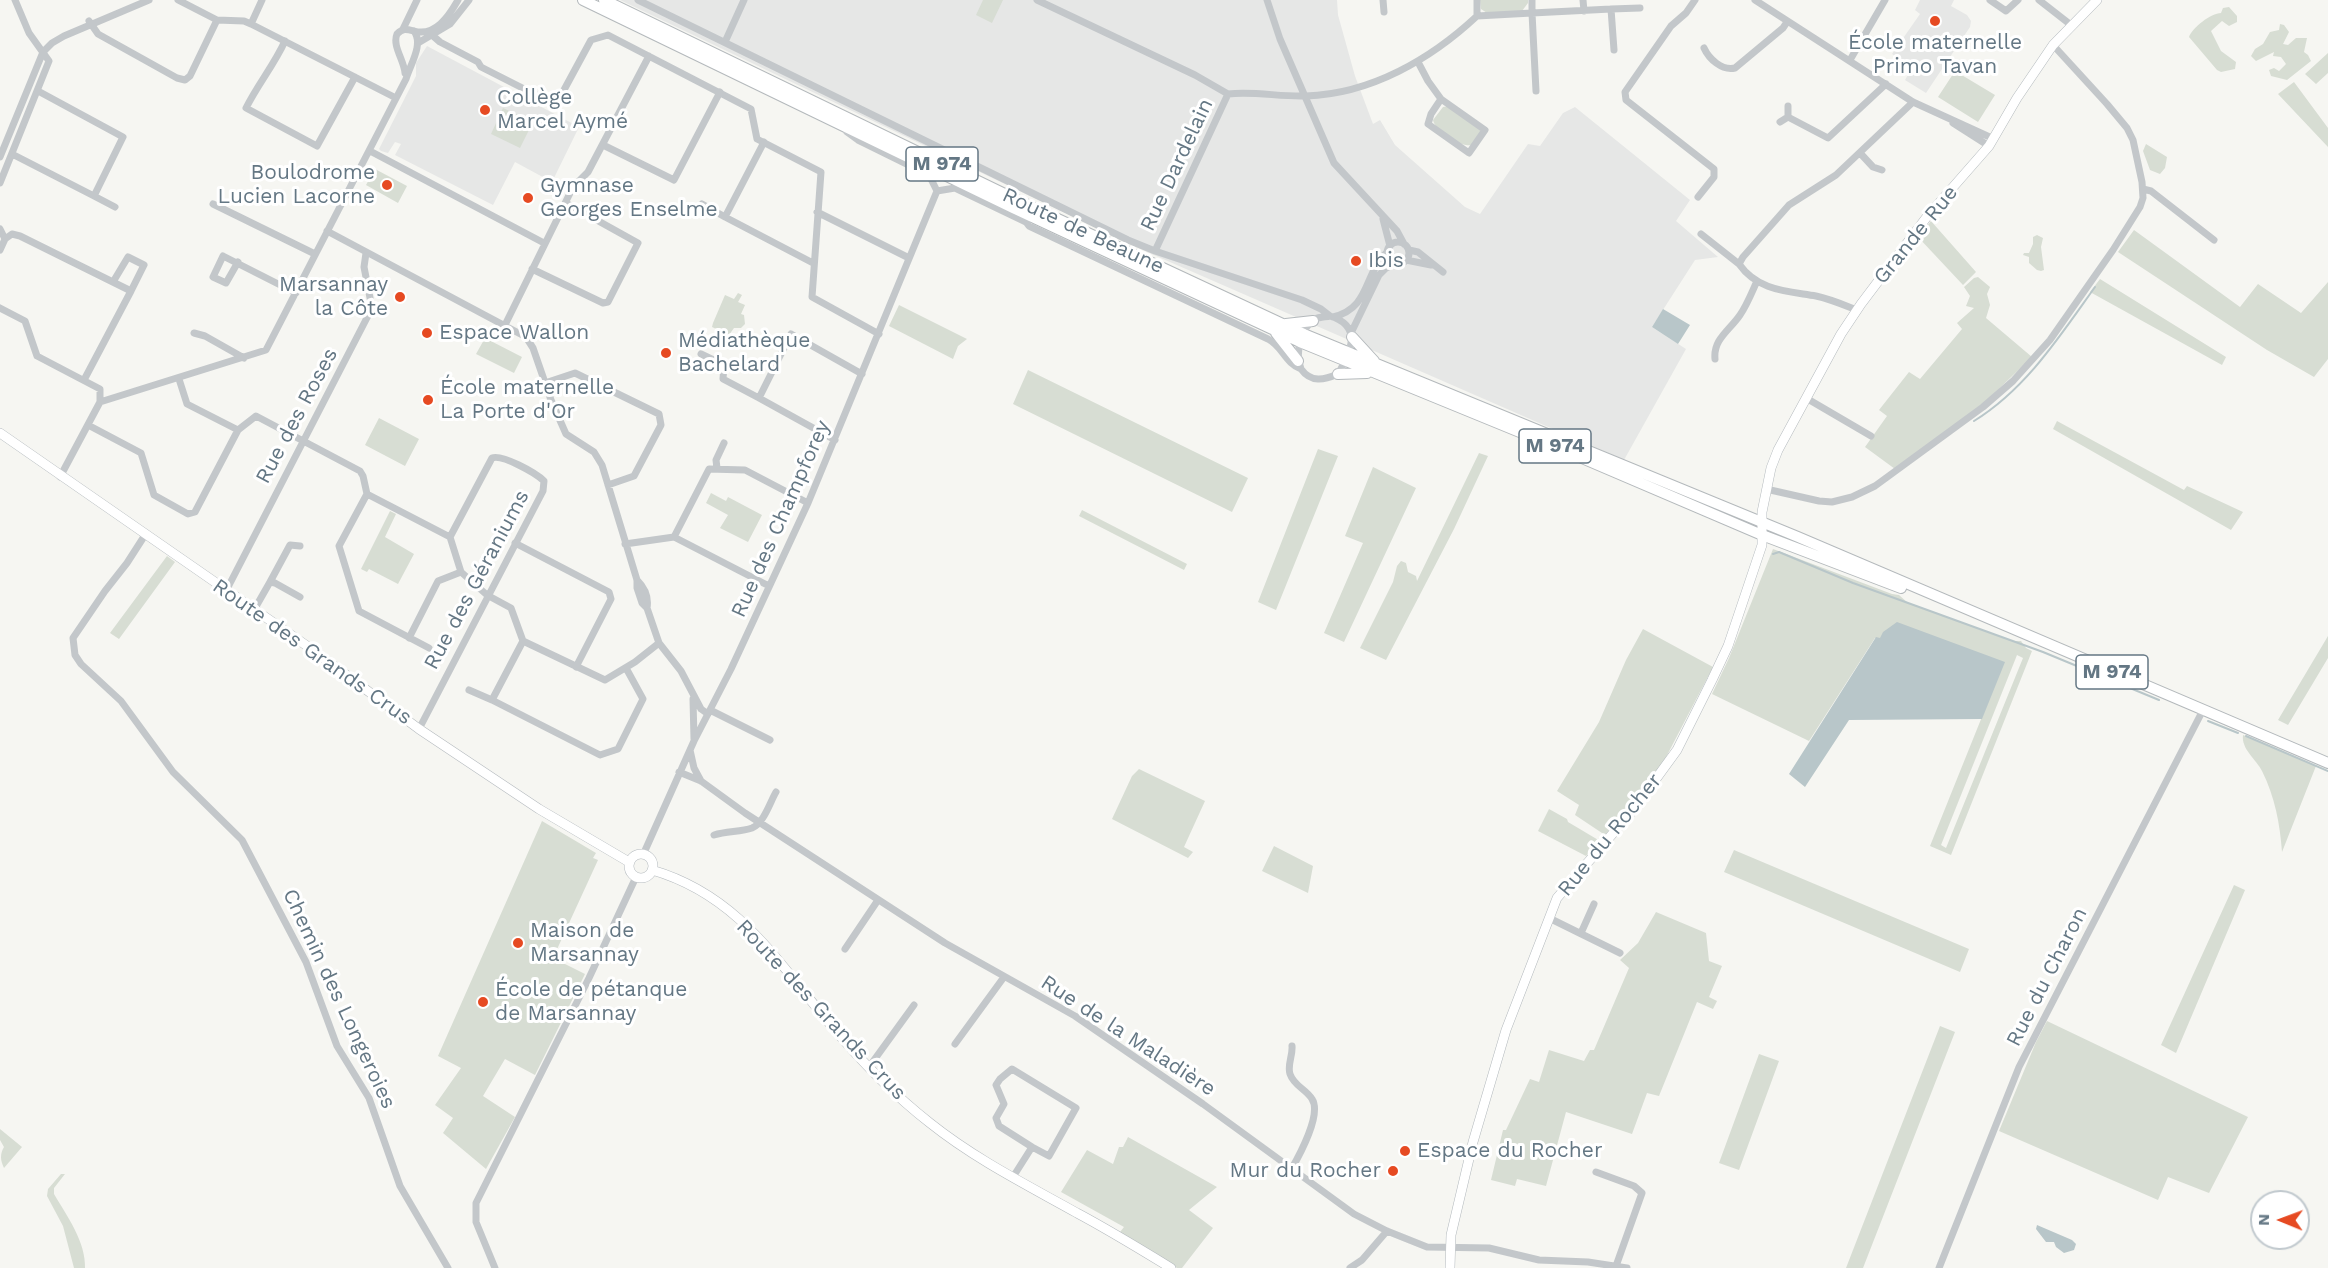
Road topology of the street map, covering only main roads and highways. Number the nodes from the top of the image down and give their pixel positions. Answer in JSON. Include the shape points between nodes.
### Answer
{"nodes":[{"id":1,"x":583,"y":0,"type":"edge"},
{"id":2,"x":604,"y":0,"type":"edge"},
{"id":3,"x":1314,"y":320,"type":"road end"},
{"id":4,"x":1284,"y":325,"type":"junction"},
{"id":5,"x":1271,"y":329,"type":"junction"},
{"id":6,"x":1352,"y":335,"type":"road end"},
{"id":7,"x":1302,"y":338,"type":"junction"},
{"id":8,"x":1299,"y":365,"type":"road end"},
{"id":9,"x":1375,"y":368,"type":"junction"},
{"id":10,"x":1338,"y":374,"type":"road end"},
{"id":11,"x":1970,"y":611,"type":"junction"},
{"id":12,"x":2328,"y":763,"type":"edge"}],
"edges":[{"from":1,"to":5,"type":"main road","name":"Route de Beaune","number":"M 974"},
{"from":2,"to":4,"type":"main road","name":"Route de Beaune","number":"M 974"},
{"from":3,"to":4,"type":"main road"},
{"from":4,"to":7,"type":"main road","name":"Route de Beaune","number":"M 974"},
{"from":5,"to":7,"type":"main road","name":"Route de Beaune","number":"M 974"},
{"from":5,"to":8,"type":"main road"},
{"from":6,"to":9,"type":"main road"},
{"from":7,"to":9,"type":"main road","name":"Route de Beaune","number":"M 974"},
{"from":9,"to":10,"type":"main road"},
{"from":9,"to":11,"type":"main road","name":"Route de Beaune","number":"M 974"},
{"from":9,"to":11,"type":"main road","name":"Route de Beaune","number":"M 974","via":[[1762,535]]},
{"from":11,"to":12,"type":"main road","number":"M 974"}]}
